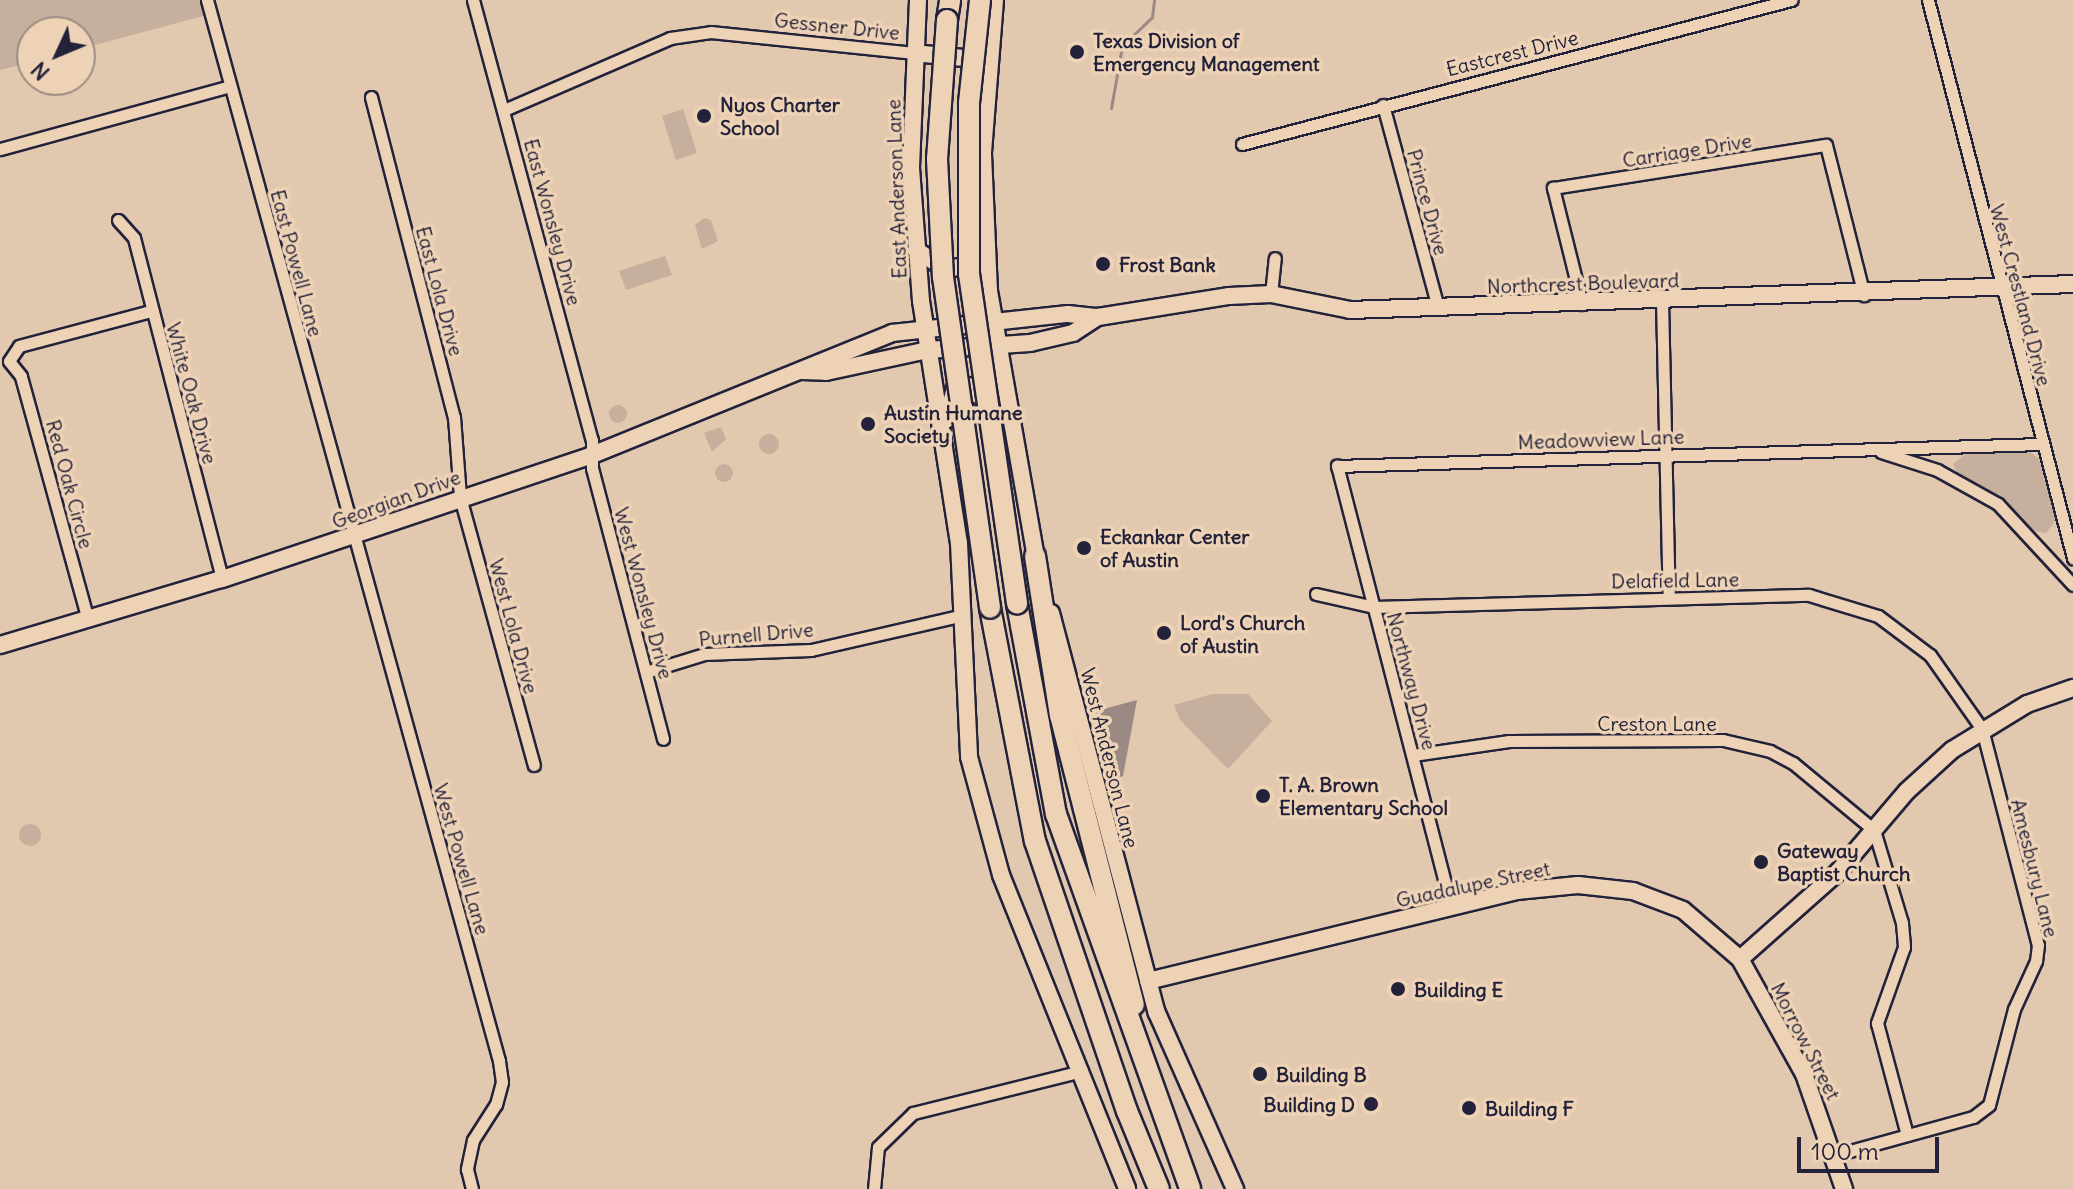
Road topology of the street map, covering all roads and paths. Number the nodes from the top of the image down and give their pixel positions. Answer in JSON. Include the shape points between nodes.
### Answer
{"nodes":[{"id":1,"x":207,"y":0,"type":"edge"},
{"id":2,"x":473,"y":0,"type":"edge"},
{"id":3,"x":918,"y":0,"type":"edge"},
{"id":4,"x":980,"y":0,"type":"edge"},
{"id":5,"x":995,"y":0,"type":"edge"},
{"id":6,"x":1791,"y":0,"type":"edge"},
{"id":7,"x":1928,"y":0,"type":"edge"},
{"id":8,"x":948,"y":7,"type":"edge"},
{"id":9,"x":914,"y":53,"type":"junction"},
{"id":10,"x":990,"y":61,"type":"junction"},
{"id":11,"x":230,"y":86,"type":"junction"},
{"id":12,"x":371,"y":97,"type":"dead end"},
{"id":13,"x":1383,"y":105,"type":"junction"},
{"id":14,"x":504,"y":110,"type":"junction"},
{"id":15,"x":1242,"y":144,"type":"dead end"},
{"id":16,"x":0,"y":149,"type":"edge"},
{"id":17,"x":118,"y":220,"type":"dead end"},
{"id":18,"x":916,"y":250,"type":"junction"},
{"id":19,"x":1275,"y":258,"type":"dead end"},
{"id":20,"x":987,"y":262,"type":"junction"},
{"id":21,"x":2073,"y":284,"type":"edge"},
{"id":22,"x":2000,"y":287,"type":"junction"},
{"id":23,"x":1271,"y":294,"type":"junction"},
{"id":24,"x":1864,"y":295,"type":"junction"},
{"id":25,"x":1662,"y":300,"type":"junction"},
{"id":26,"x":1582,"y":304,"type":"junction"},
{"id":27,"x":1438,"y":308,"type":"junction"},
{"id":28,"x":151,"y":311,"type":"junction"},
{"id":29,"x":1098,"y":317,"type":"junction"},
{"id":30,"x":992,"y":323,"type":"junction"},
{"id":31,"x":924,"y":328,"type":"junction"},
{"id":32,"x":995,"y":346,"type":"junction"},
{"id":33,"x":928,"y":350,"type":"junction"},
{"id":34,"x":799,"y":371,"type":"junction"},
{"id":35,"x":1011,"y":434,"type":"junction"},
{"id":36,"x":944,"y":439,"type":"junction"},
{"id":37,"x":2042,"y":444,"type":"junction"},
{"id":38,"x":1867,"y":449,"type":"junction"},
{"id":39,"x":592,"y":455,"type":"junction"},
{"id":40,"x":1663,"y":455,"type":"junction"},
{"id":41,"x":1337,"y":466,"type":"joint"},
{"id":42,"x":460,"y":497,"type":"junction"},
{"id":43,"x":352,"y":536,"type":"junction"},
{"id":44,"x":1035,"y":556,"type":"junction"},
{"id":45,"x":2073,"y":558,"type":"edge"},
{"id":46,"x":222,"y":579,"type":"junction"},
{"id":47,"x":2073,"y":585,"type":"edge"},
{"id":48,"x":1316,"y":594,"type":"dead end"},
{"id":49,"x":1669,"y":598,"type":"junction"},
{"id":50,"x":1374,"y":607,"type":"junction"},
{"id":51,"x":964,"y":615,"type":"junction"},
{"id":52,"x":88,"y":620,"type":"junction"},
{"id":53,"x":0,"y":645,"type":"edge"},
{"id":54,"x":646,"y":672,"type":"junction"},
{"id":55,"x":2073,"y":688,"type":"edge"},
{"id":56,"x":1982,"y":729,"type":"junction"},
{"id":57,"x":663,"y":739,"type":"dead end"},
{"id":58,"x":1413,"y":755,"type":"junction"},
{"id":59,"x":534,"y":765,"type":"dead end"},
{"id":60,"x":1874,"y":830,"type":"junction"},
{"id":61,"x":1451,"y":906,"type":"junction"},
{"id":62,"x":1740,"y":959,"type":"junction"},
{"id":63,"x":1148,"y":981,"type":"junction"},
{"id":64,"x":1082,"y":1071,"type":"junction"},
{"id":65,"x":1151,"y":1083,"type":"junction"},
{"id":66,"x":1907,"y":1135,"type":"junction"},
{"id":67,"x":1835,"y":1155,"type":"junction"},
{"id":68,"x":472,"y":1189,"type":"edge"},
{"id":69,"x":874,"y":1189,"type":"edge"},
{"id":70,"x":1127,"y":1189,"type":"edge"},
{"id":71,"x":1159,"y":1189,"type":"edge"},
{"id":72,"x":1190,"y":1189,"type":"edge"},
{"id":73,"x":1235,"y":1189,"type":"edge"},
{"id":74,"x":1844,"y":1189,"type":"edge"}],
"edges":[{"from":1,"to":11,"type":"street","name":"East Powell Lane"},
{"from":2,"to":14,"type":"street","name":"East Wonsley Drive"},
{"from":3,"to":9,"type":"street","name":"East Anderson Lane"},
{"from":4,"to":65,"type":"highway","bridge":true,"via":[[969,118],[969,274],[1017,604],[1056,814]]},
{"from":5,"to":10,"type":"street"},
{"from":6,"to":13,"type":"street","name":"Eastcrest Drive"},
{"from":7,"to":22,"type":"street","name":"West Crestland Drive"},
{"from":8,"to":71,"type":"highway","bridge":true,"via":[[937,159],[943,277],[990,608],[1035,841]]},
{"from":9,"to":10,"type":"street","name":"Gessner Drive"},
{"from":9,"to":14,"type":"street","name":"Gessner Drive","via":[[711,32],[670,38]]},
{"from":9,"to":18,"type":"street","name":"East Anderson Lane","via":[[911,168]]},
{"from":10,"to":20,"type":"street","via":[[983,154]]},
{"from":11,"to":16,"type":"street"},
{"from":11,"to":43,"type":"street","name":"East Powell Lane"},
{"from":12,"to":42,"type":"street","name":"East Lola Drive","via":[[454,417]]},
{"from":13,"to":15,"type":"street","name":"Eastcrest Drive"},
{"from":13,"to":27,"type":"street","name":"Prince Drive"},
{"from":14,"to":39,"type":"street","name":"East Wonsley Drive","via":[[589,427]]},
{"from":17,"to":28,"type":"street","name":"White Oak Drive","via":[[134,238]]},
{"from":18,"to":20,"type":"street","via":[[945,269]]},
{"from":18,"to":31,"type":"street","name":"East Anderson Lane"},
{"from":19,"to":23,"type":"street"},
{"from":20,"to":30,"type":"street"},
{"from":21,"to":22,"type":"street","name":"Northcrest Boulevard"},
{"from":22,"to":24,"type":"street","name":"Northcrest Boulevard"},
{"from":22,"to":37,"type":"street","name":"West Crestland Drive"},
{"from":23,"to":27,"type":"street","name":"Northcrest Boulevard","via":[[1350,310]]},
{"from":23,"to":29,"type":"street","name":"Northcrest Boulevard","via":[[1196,299]]},
{"from":24,"to":25,"type":"street","name":"Northcrest Boulevard"},
{"from":24,"to":26,"type":"street","name":"Carriage Drive","via":[[1826,145],[1553,188]]},
{"from":25,"to":26,"type":"street","name":"Northcrest Boulevard"},
{"from":25,"to":40,"type":"street"},
{"from":26,"to":27,"type":"street","name":"Northcrest Boulevard"},
{"from":28,"to":46,"type":"street","name":"White Oak Drive"},
{"from":28,"to":52,"type":"street","name":"Red Oak Circle","via":[[19,346],[9,361],[21,376]]},
{"from":29,"to":30,"type":"street","name":"Northcrest Boulevard","via":[[1068,314]]},
{"from":29,"to":32,"type":"street","name":"Northcrest Boulevard","via":[[1073,333]]},
{"from":30,"to":31,"type":"street","name":"Georgian Drive"},
{"from":30,"to":32,"type":"street","name":"West Anderson Lane"},
{"from":31,"to":33,"type":"street"},
{"from":31,"to":34,"type":"street","name":"Georgian Drive","via":[[859,342]]},
{"from":32,"to":33,"type":"street","name":"Northcrest Boulevard"},
{"from":32,"to":35,"type":"street","name":"West Anderson Lane"},
{"from":33,"to":34,"type":"street","name":"Georgian Drive","via":[[826,372]]},
{"from":33,"to":36,"type":"street"},
{"from":34,"to":39,"type":"street","name":"Georgian Drive"},
{"from":35,"to":36,"type":"street","via":[[978,392],[960,385],[948,402]]},
{"from":35,"to":44,"type":"street","name":"West Anderson Lane"},
{"from":36,"to":51,"type":"street"},
{"from":37,"to":38,"type":"street","name":"Meadowview Lane"},
{"from":37,"to":45,"type":"street","name":"West Crestland Drive"},
{"from":38,"to":40,"type":"street","name":"Meadowview Lane"},
{"from":38,"to":47,"type":"street","name":"Meadowview Lane","via":[[1937,470],[1998,504]]},
{"from":39,"to":42,"type":"street","name":"Georgian Drive"},
{"from":39,"to":54,"type":"street","name":"West Wonsley Drive"},
{"from":40,"to":41,"type":"street","name":"Meadowview Lane"},
{"from":40,"to":49,"type":"street"},
{"from":41,"to":50,"type":"street","name":"Northway Drive"},
{"from":42,"to":43,"type":"street","name":"Georgian Drive"},
{"from":42,"to":59,"type":"street","name":"West Lola Drive"},
{"from":43,"to":46,"type":"street","name":"Georgian Drive"},
{"from":43,"to":68,"type":"street","name":"West Powell Lane","via":[[499,1061],[502,1082],[496,1104],[473,1140],[467,1169]]},
{"from":44,"to":63,"type":"street","name":"West Anderson Lane"},
{"from":44,"to":65,"type":"highway","via":[[1060,715]]},
{"from":46,"to":52,"type":"street","name":"Georgian Drive"},
{"from":48,"to":50,"type":"street","name":"Delafield Lane"},
{"from":49,"to":50,"type":"street","name":"Delafield Lane"},
{"from":49,"to":56,"type":"street","name":"Delafield Lane","via":[[1809,595],[1862,609],[1899,628],[1930,655]]},
{"from":50,"to":58,"type":"street","name":"Northway Drive"},
{"from":51,"to":54,"type":"street","name":"Purnell Drive","via":[[811,650],[704,654]]},
{"from":51,"to":64,"type":"street","via":[[963,694],[978,800],[1001,875]]},
{"from":52,"to":53,"type":"street","name":"Georgian Drive"},
{"from":54,"to":57,"type":"street","name":"West Wonsley Drive"},
{"from":55,"to":56,"type":"street"},
{"from":56,"to":60,"type":"street","via":[[1923,774]]},
{"from":56,"to":66,"type":"street","name":"Amesbury Lane","via":[[2038,945],[1989,1105],[1973,1117]]},
{"from":58,"to":60,"type":"street","name":"Creston Lane","via":[[1509,741],[1723,740],[1770,751],[1793,763]]},
{"from":58,"to":61,"type":"street","name":"Northway Drive"},
{"from":60,"to":62,"type":"street","via":[[1838,872]]},
{"from":60,"to":66,"type":"street","via":[[1902,923],[1904,947],[1877,1023]]},
{"from":61,"to":62,"type":"street","name":"Guadalupe Street","via":[[1548,886],[1633,891],[1683,910]]},
{"from":61,"to":63,"type":"street","name":"Guadalupe Street"},
{"from":62,"to":67,"type":"street","name":"Morrow Street","via":[[1804,1074]]},
{"from":63,"to":73,"type":"street","name":"West Anderson Lane","via":[[1177,1067]]},
{"from":64,"to":69,"type":"street","via":[[913,1113],[878,1147]]},
{"from":64,"to":70,"type":"street"},
{"from":65,"to":72,"type":"highway"},
{"from":66,"to":67,"type":"street"},
{"from":67,"to":74,"type":"street","name":"Morrow Street"}]}
